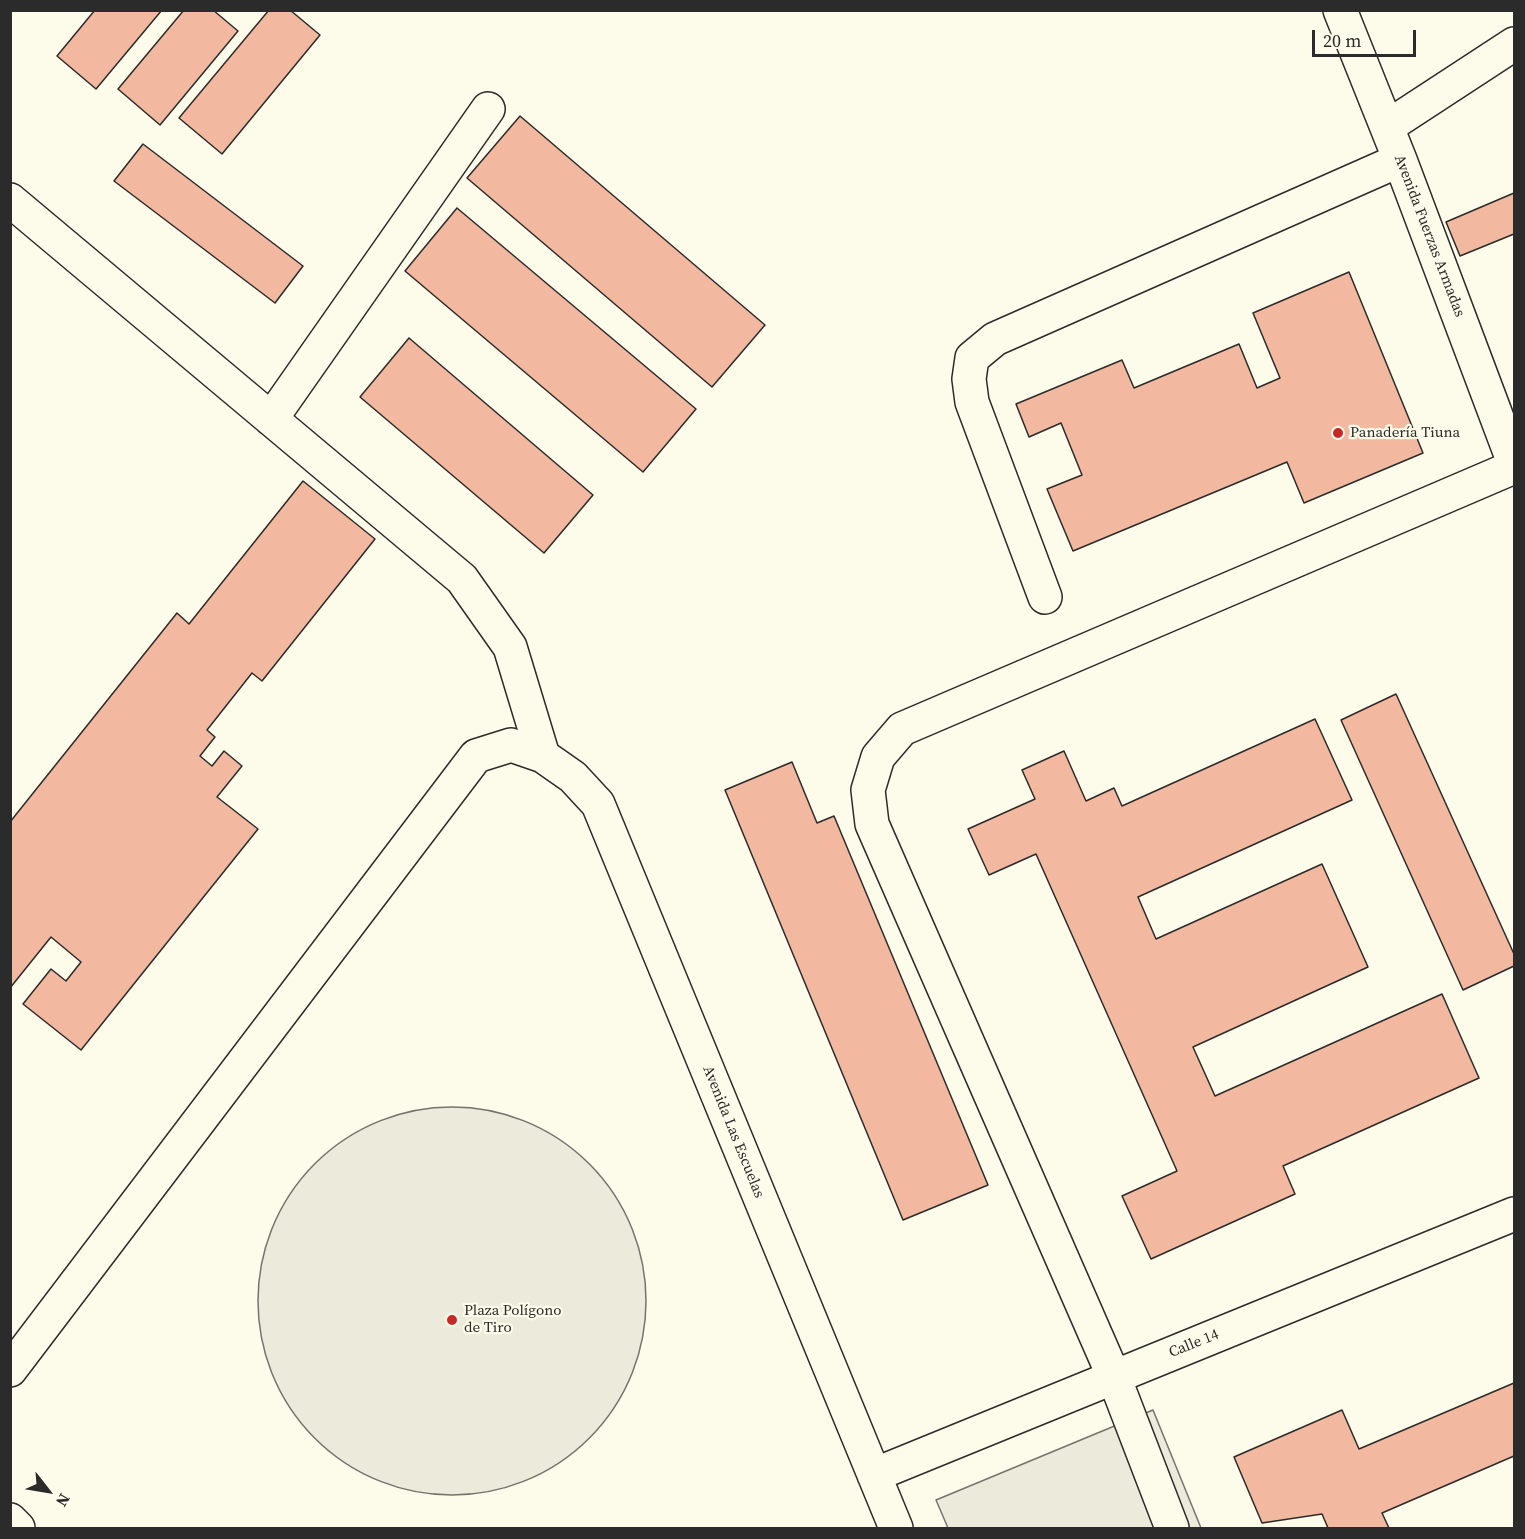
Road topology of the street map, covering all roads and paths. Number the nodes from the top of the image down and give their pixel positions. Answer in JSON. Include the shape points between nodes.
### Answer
{"nodes":[{"id":1,"x":1340,"y":10,"type":"edge"},
{"id":2,"x":1515,"y":44,"type":"edge"},
{"id":3,"x":488,"y":109,"type":"dead end"},
{"id":4,"x":1387,"y":127,"type":"junction"},
{"id":5,"x":1400,"y":160,"type":"junction"},
{"id":6,"x":10,"y":200,"type":"edge"},
{"id":7,"x":271,"y":419,"type":"junction"},
{"id":8,"x":1515,"y":465,"type":"edge"},
{"id":9,"x":1044,"y":597,"type":"dead end"},
{"id":10,"x":543,"y":756,"type":"junction"},
{"id":11,"x":1515,"y":1214,"type":"edge"},
{"id":12,"x":10,"y":1370,"type":"edge"},
{"id":13,"x":1114,"y":1377,"type":"junction"},
{"id":14,"x":874,"y":1475,"type":"junction"},
{"id":15,"x":10,"y":1520,"type":"edge"},
{"id":16,"x":18,"y":1528,"type":"edge"},
{"id":17,"x":896,"y":1528,"type":"edge"},
{"id":18,"x":1172,"y":1528,"type":"edge"}],
"edges":[{"from":1,"to":4,"type":"street","name":"Avenida Fuerzas Armadas"},
{"from":2,"to":4,"type":"street"},
{"from":3,"to":7,"type":"street"},
{"from":4,"to":5,"type":"street","name":"Avenida Fuerzas Armadas"},
{"from":5,"to":8,"type":"street","name":"Avenida Fuerzas Armadas"},
{"from":5,"to":9,"type":"street","via":[[994,339],[972,358],[972,402]]},
{"from":6,"to":7,"type":"street"},
{"from":7,"to":10,"type":"street","via":[[462,579],[510,647]]},
{"from":8,"to":13,"type":"street","via":[[902,729],[878,757],[868,790],[872,824]]},
{"from":10,"to":12,"type":"street","name":"Avenida Las Escuelas","via":[[511,745],[476,756]]},
{"from":10,"to":14,"type":"street","name":"Avenida Las Escuelas","via":[[573,777],[598,804]]},
{"from":11,"to":13,"type":"street","name":"Calle 14"},
{"from":13,"to":14,"type":"street","name":"Calle 14"},
{"from":13,"to":18,"type":"street"},
{"from":14,"to":17,"type":"street","name":"Avenida Las Escuelas"},
{"from":15,"to":16,"type":"street"}]}
